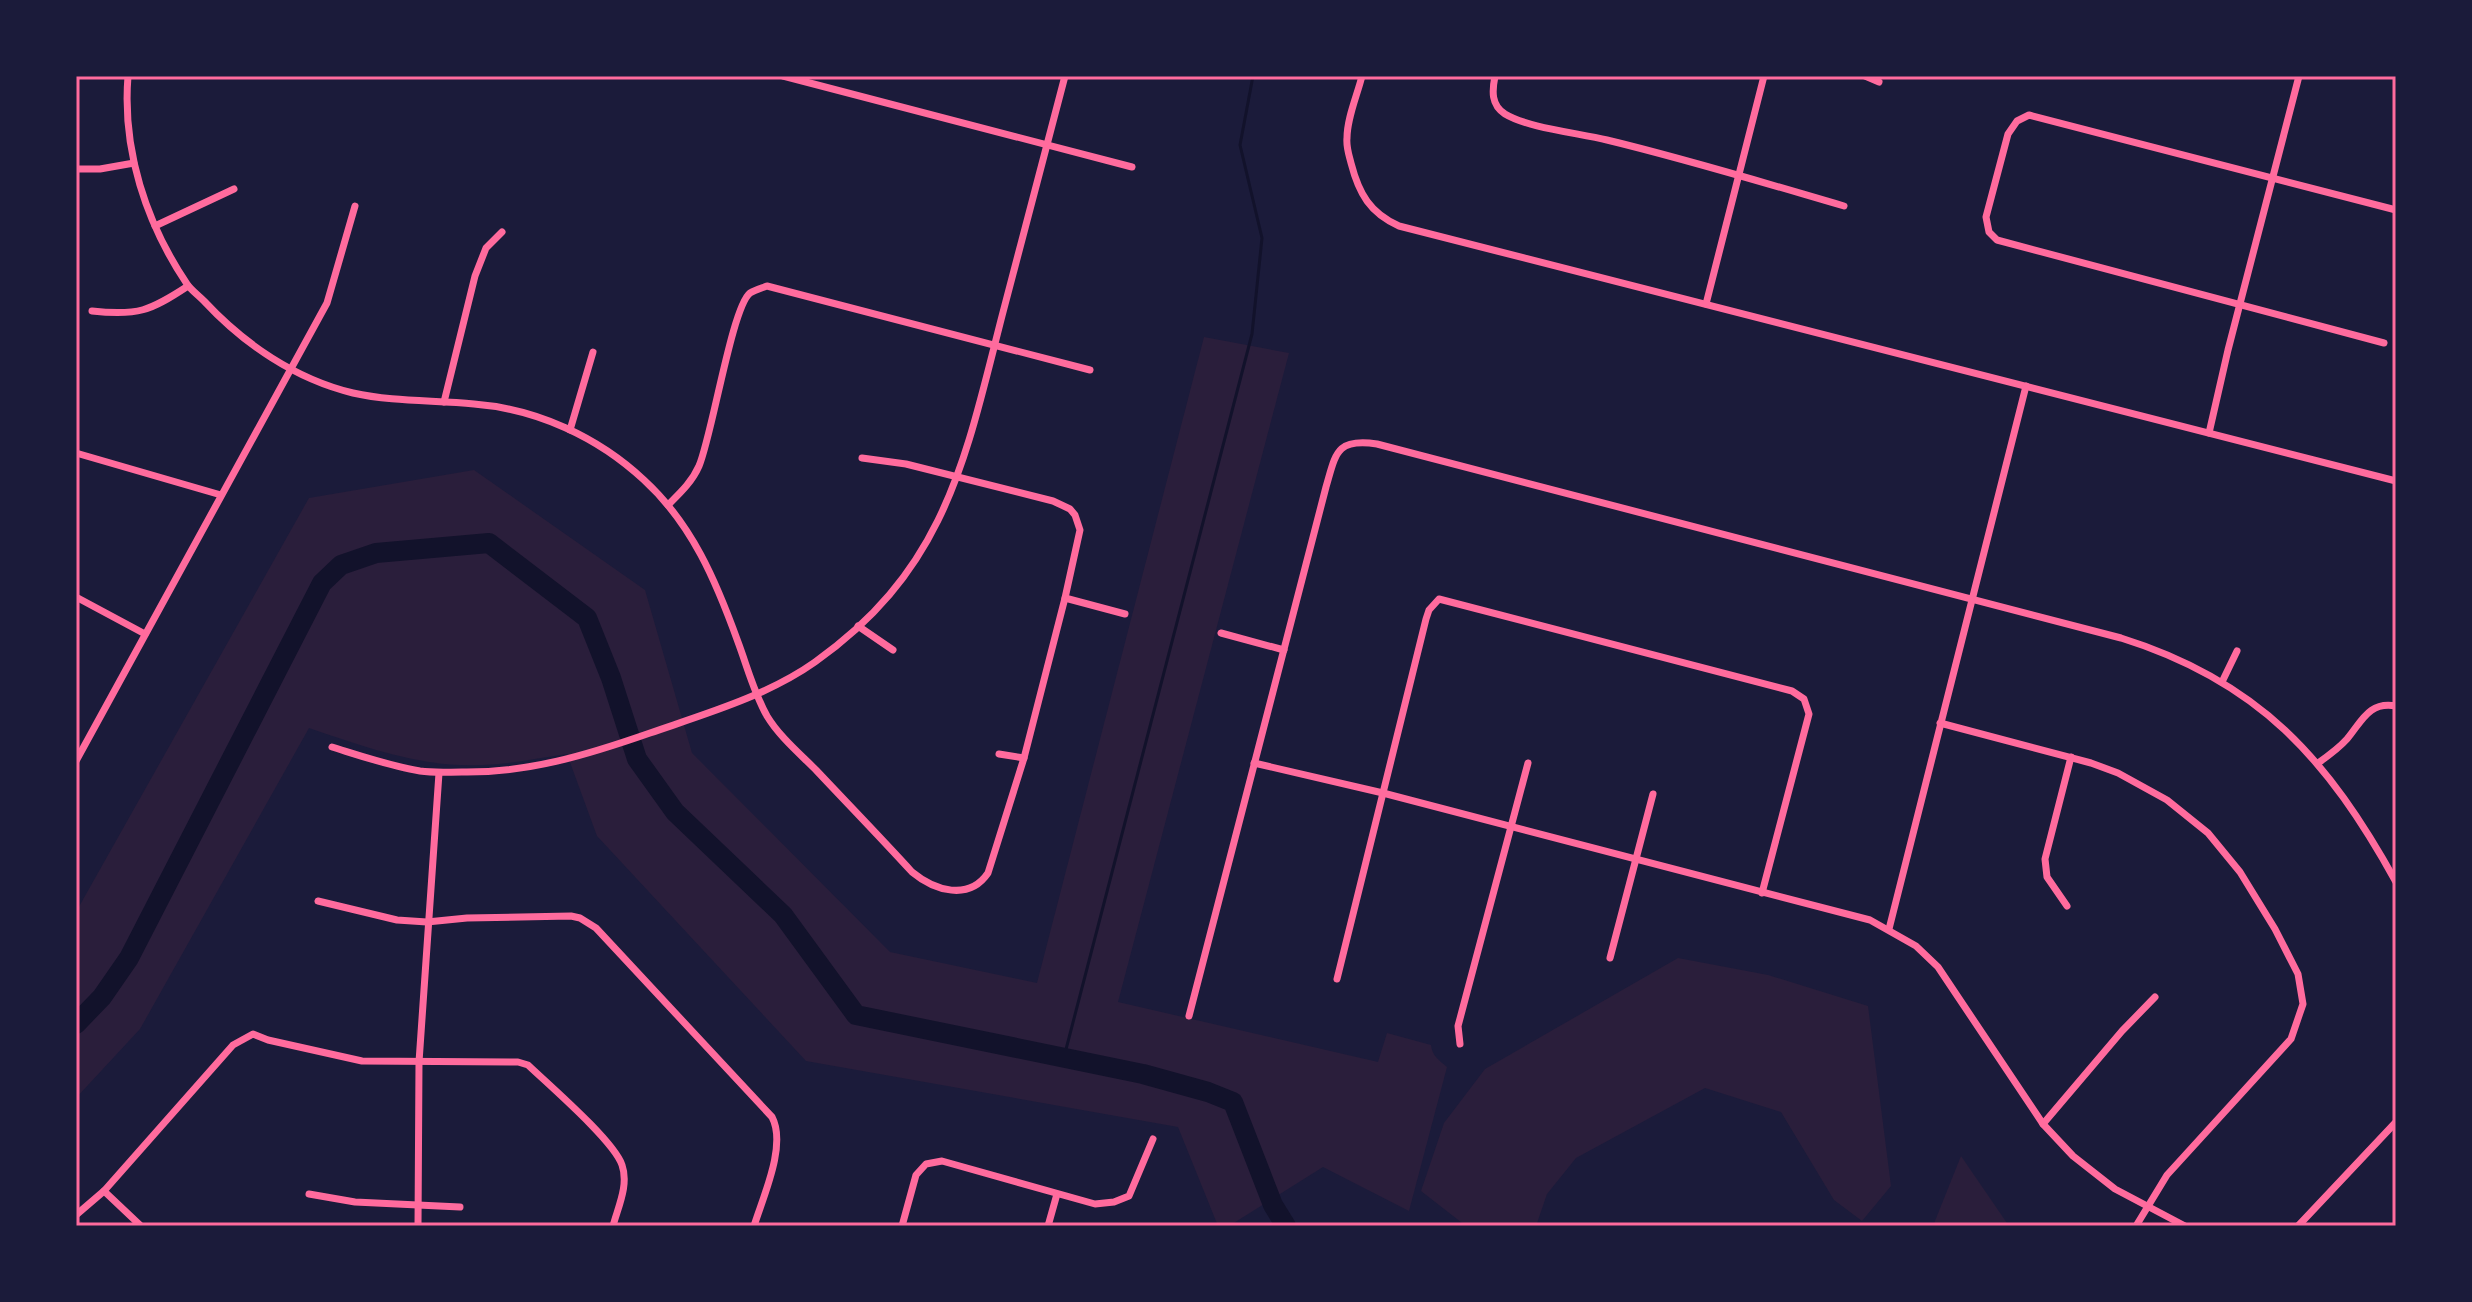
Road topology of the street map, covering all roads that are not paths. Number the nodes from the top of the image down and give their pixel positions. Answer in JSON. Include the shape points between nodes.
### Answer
{"nodes":[{"id":1,"x":128,"y":76,"type":"edge"},
{"id":2,"x":783,"y":76,"type":"edge"},
{"id":3,"x":1065,"y":76,"type":"edge"},
{"id":4,"x":1362,"y":76,"type":"edge"},
{"id":5,"x":1495,"y":76,"type":"edge"},
{"id":6,"x":1764,"y":76,"type":"edge"},
{"id":7,"x":1865,"y":76,"type":"edge"},
{"id":8,"x":2299,"y":76,"type":"edge"},
{"id":9,"x":1879,"y":82,"type":"dead end"},
{"id":10,"x":1047,"y":146,"type":"junction"},
{"id":11,"x":134,"y":163,"type":"junction"},
{"id":12,"x":1132,"y":167,"type":"dead end"},
{"id":13,"x":76,"y":169,"type":"edge"},
{"id":14,"x":1739,"y":174,"type":"junction"},
{"id":15,"x":2274,"y":177,"type":"junction"},
{"id":16,"x":234,"y":189,"type":"dead end"},
{"id":17,"x":355,"y":206,"type":"dead end"},
{"id":18,"x":1844,"y":206,"type":"dead end"},
{"id":19,"x":2396,"y":210,"type":"edge"},
{"id":20,"x":155,"y":226,"type":"junction"},
{"id":21,"x":502,"y":232,"type":"dead end"},
{"id":22,"x":188,"y":286,"type":"junction"},
{"id":23,"x":2241,"y":303,"type":"junction"},
{"id":24,"x":1706,"y":304,"type":"junction"},
{"id":25,"x":92,"y":311,"type":"dead end"},
{"id":26,"x":2384,"y":343,"type":"dead end"},
{"id":27,"x":995,"y":344,"type":"junction"},
{"id":28,"x":593,"y":352,"type":"dead end"},
{"id":29,"x":290,"y":368,"type":"junction"},
{"id":30,"x":1090,"y":370,"type":"dead end"},
{"id":31,"x":2026,"y":386,"type":"junction"},
{"id":32,"x":444,"y":402,"type":"junction"},
{"id":33,"x":570,"y":430,"type":"junction"},
{"id":34,"x":2209,"y":433,"type":"junction"},
{"id":35,"x":76,"y":453,"type":"edge"},
{"id":36,"x":862,"y":458,"type":"dead end"},
{"id":37,"x":958,"y":478,"type":"junction"},
{"id":38,"x":2396,"y":481,"type":"edge"},
{"id":39,"x":221,"y":495,"type":"junction"},
{"id":40,"x":668,"y":505,"type":"junction"},
{"id":41,"x":76,"y":597,"type":"edge"},
{"id":42,"x":1065,"y":598,"type":"junction"},
{"id":43,"x":1972,"y":599,"type":"junction"},
{"id":44,"x":1125,"y":614,"type":"dead end"},
{"id":45,"x":858,"y":626,"type":"junction"},
{"id":46,"x":1221,"y":633,"type":"dead end"},
{"id":47,"x":145,"y":634,"type":"junction"},
{"id":48,"x":893,"y":650,"type":"dead end"},
{"id":49,"x":1284,"y":650,"type":"junction"},
{"id":50,"x":2237,"y":651,"type":"dead end"},
{"id":51,"x":2222,"y":682,"type":"junction"},
{"id":52,"x":757,"y":694,"type":"junction"},
{"id":53,"x":2396,"y":706,"type":"edge"},
{"id":54,"x":1940,"y":723,"type":"junction"},
{"id":55,"x":80,"y":746,"type":"edge"},
{"id":56,"x":332,"y":747,"type":"dead end"},
{"id":57,"x":999,"y":754,"type":"dead end"},
{"id":58,"x":2071,"y":757,"type":"junction"},
{"id":59,"x":1024,"y":758,"type":"junction"},
{"id":60,"x":76,"y":761,"type":"edge"},
{"id":61,"x":1254,"y":763,"type":"junction"},
{"id":62,"x":1528,"y":763,"type":"dead end"},
{"id":63,"x":2318,"y":763,"type":"junction"},
{"id":64,"x":439,"y":773,"type":"junction"},
{"id":65,"x":1383,"y":793,"type":"junction"},
{"id":66,"x":1653,"y":794,"type":"dead end"},
{"id":67,"x":1510,"y":827,"type":"junction"},
{"id":68,"x":1636,"y":859,"type":"junction"},
{"id":69,"x":2393,"y":871,"type":"edge"},
{"id":70,"x":2396,"y":882,"type":"edge"},
{"id":71,"x":1762,"y":893,"type":"junction"},
{"id":72,"x":318,"y":901,"type":"dead end"},
{"id":73,"x":2067,"y":906,"type":"dead end"},
{"id":74,"x":427,"y":922,"type":"junction"},
{"id":75,"x":1889,"y":929,"type":"junction"},
{"id":76,"x":1610,"y":958,"type":"dead end"},
{"id":77,"x":1337,"y":979,"type":"dead end"},
{"id":78,"x":2155,"y":997,"type":"dead end"},
{"id":79,"x":1189,"y":1016,"type":"dead end"},
{"id":80,"x":1460,"y":1044,"type":"dead end"},
{"id":81,"x":419,"y":1062,"type":"junction"},
{"id":82,"x":2396,"y":1122,"type":"edge"},
{"id":83,"x":2043,"y":1124,"type":"junction"},
{"id":84,"x":1153,"y":1139,"type":"dead end"},
{"id":85,"x":104,"y":1191,"type":"junction"},
{"id":86,"x":309,"y":1194,"type":"dead end"},
{"id":87,"x":1057,"y":1194,"type":"junction"},
{"id":88,"x":419,"y":1205,"type":"junction"},
{"id":89,"x":2148,"y":1206,"type":"junction"},
{"id":90,"x":460,"y":1207,"type":"dead end"},
{"id":91,"x":76,"y":1215,"type":"edge"},
{"id":92,"x":2181,"y":1225,"type":"edge"},
{"id":93,"x":141,"y":1226,"type":"edge"},
{"id":94,"x":418,"y":1226,"type":"edge"},
{"id":95,"x":613,"y":1226,"type":"edge"},
{"id":96,"x":754,"y":1226,"type":"edge"},
{"id":97,"x":902,"y":1226,"type":"edge"},
{"id":98,"x":1048,"y":1226,"type":"edge"},
{"id":99,"x":2136,"y":1226,"type":"edge"},
{"id":100,"x":2298,"y":1226,"type":"edge"}],
"edges":[{"from":1,"to":11,"type":"street"},
{"from":2,"to":10,"type":"street"},
{"from":3,"to":10,"type":"street"},
{"from":4,"to":24,"type":"street","via":[[1346,135],[1362,198],[1385,220]]},
{"from":5,"to":14,"type":"street","via":[[1496,107],[1507,115]]},
{"from":6,"to":14,"type":"street"},
{"from":7,"to":9,"type":"street"},
{"from":8,"to":15,"type":"street"},
{"from":10,"to":12,"type":"street"},
{"from":10,"to":27,"type":"street"},
{"from":11,"to":13,"type":"street"},
{"from":11,"to":20,"type":"street"},
{"from":14,"to":18,"type":"street"},
{"from":14,"to":24,"type":"street"},
{"from":15,"to":19,"type":"street"},
{"from":15,"to":23,"type":"street"},
{"from":15,"to":23,"type":"street","via":[[2029,115],[2008,134],[1986,217],[1997,240]]},
{"from":16,"to":20,"type":"street"},
{"from":17,"to":29,"type":"street","via":[[327,303]]},
{"from":20,"to":22,"type":"street"},
{"from":21,"to":32,"type":"street","via":[[486,248],[475,276]]},
{"from":22,"to":25,"type":"street","via":[[141,312]]},
{"from":22,"to":29,"type":"street","via":[[237,334]]},
{"from":23,"to":26,"type":"street"},
{"from":23,"to":34,"type":"street"},
{"from":24,"to":31,"type":"street"},
{"from":27,"to":30,"type":"street"},
{"from":27,"to":37,"type":"street"},
{"from":27,"to":40,"type":"street","via":[[787,290],[767,286],[748,294],[720,379],[704,455],[694,476]]},
{"from":28,"to":33,"type":"street"},
{"from":29,"to":32,"type":"street","via":[[353,393]]},
{"from":29,"to":39,"type":"street"},
{"from":31,"to":34,"type":"street"},
{"from":31,"to":43,"type":"street"},
{"from":32,"to":33,"type":"street","via":[[501,407]]},
{"from":33,"to":40,"type":"street","via":[[621,461]]},
{"from":34,"to":38,"type":"street"},
{"from":35,"to":39,"type":"street"},
{"from":36,"to":37,"type":"street"},
{"from":37,"to":42,"type":"street","via":[[1070,509],[1080,530]]},
{"from":37,"to":45,"type":"street","via":[[913,566]]},
{"from":39,"to":47,"type":"street"},
{"from":40,"to":52,"type":"street","via":[[709,567]]},
{"from":41,"to":47,"type":"street"},
{"from":42,"to":44,"type":"street"},
{"from":42,"to":59,"type":"street"},
{"from":43,"to":49,"type":"street","via":[[1362,442],[1336,453]]},
{"from":43,"to":51,"type":"street","via":[[2150,647]]},
{"from":43,"to":54,"type":"street"},
{"from":45,"to":48,"type":"street"},
{"from":45,"to":52,"type":"street","via":[[819,659]]},
{"from":46,"to":49,"type":"street"},
{"from":47,"to":55,"type":"street"},
{"from":49,"to":61,"type":"street"},
{"from":50,"to":51,"type":"street"},
{"from":51,"to":63,"type":"street","via":[[2272,718]]},
{"from":52,"to":59,"type":"street","via":[[776,729],[923,882],[934,887],[963,891],[988,873]]},
{"from":52,"to":64,"type":"street","via":[[584,756],[515,770]]},
{"from":53,"to":63,"type":"street","via":[[2371,709]]},
{"from":54,"to":58,"type":"street"},
{"from":54,"to":75,"type":"street"},
{"from":55,"to":60,"type":"street"},
{"from":56,"to":64,"type":"street","via":[[388,765]]},
{"from":57,"to":59,"type":"street"},
{"from":58,"to":73,"type":"street","via":[[2045,859],[2047,877]]},
{"from":58,"to":89,"type":"street","via":[[2144,785],[2208,833],[2240,872],[2298,974],[2303,1004],[2291,1039],[2167,1175]]},
{"from":61,"to":65,"type":"street"},
{"from":61,"to":79,"type":"street"},
{"from":62,"to":67,"type":"street"},
{"from":63,"to":69,"type":"street"},
{"from":64,"to":74,"type":"street"},
{"from":65,"to":67,"type":"street"},
{"from":65,"to":71,"type":"street","via":[[1426,619],[1439,599],[1792,691],[1804,699],[1809,714]]},
{"from":65,"to":77,"type":"street"},
{"from":66,"to":68,"type":"street"},
{"from":67,"to":68,"type":"street"},
{"from":67,"to":80,"type":"street","via":[[1458,1026]]},
{"from":68,"to":71,"type":"street"},
{"from":68,"to":76,"type":"street"},
{"from":69,"to":70,"type":"street"},
{"from":71,"to":75,"type":"street"},
{"from":72,"to":74,"type":"street"},
{"from":74,"to":81,"type":"street"},
{"from":74,"to":96,"type":"street","via":[[571,916],[596,928],[777,1126],[778,1141]]},
{"from":75,"to":83,"type":"street","via":[[1938,967]]},
{"from":78,"to":83,"type":"street"},
{"from":81,"to":85,"type":"street","via":[[362,1061],[253,1034],[233,1045]]},
{"from":81,"to":88,"type":"street"},
{"from":81,"to":95,"type":"street","via":[[528,1065],[613,1148],[623,1166],[624,1185]]},
{"from":82,"to":100,"type":"street"},
{"from":83,"to":89,"type":"street","via":[[2094,1174]]},
{"from":84,"to":87,"type":"street","via":[[1129,1196],[1095,1204]]},
{"from":85,"to":91,"type":"street"},
{"from":85,"to":93,"type":"street"},
{"from":86,"to":88,"type":"street"},
{"from":87,"to":97,"type":"street","via":[[942,1161],[926,1164],[916,1175]]},
{"from":87,"to":98,"type":"street"},
{"from":88,"to":90,"type":"street"},
{"from":88,"to":94,"type":"street"},
{"from":89,"to":92,"type":"street"},
{"from":89,"to":99,"type":"street"}]}
